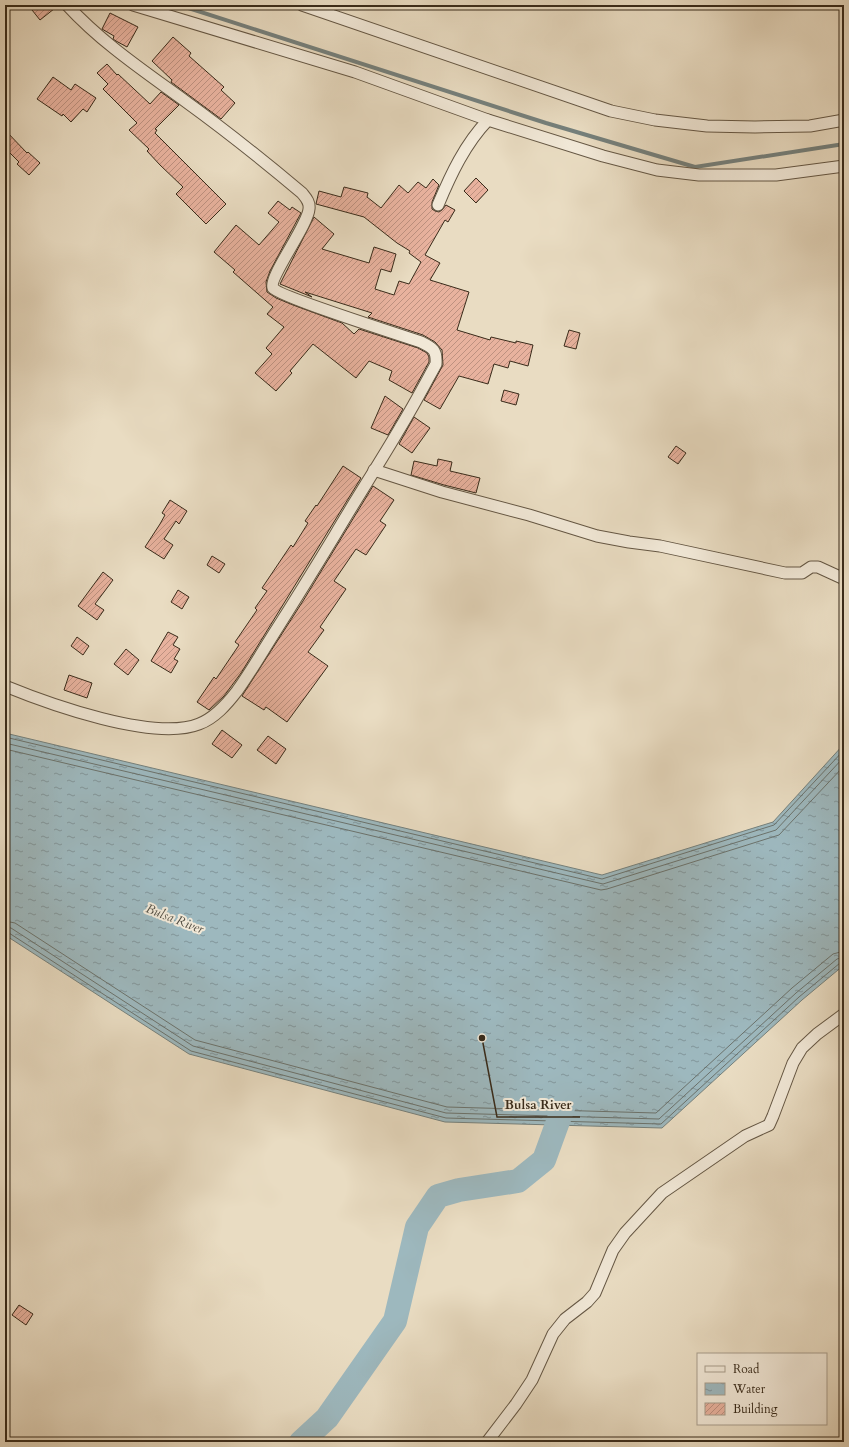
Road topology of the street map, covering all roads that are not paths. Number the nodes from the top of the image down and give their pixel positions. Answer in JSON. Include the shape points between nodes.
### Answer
{"nodes":[{"id":1,"x":67,"y":5,"type":"edge"},
{"id":2,"x":133,"y":5,"type":"edge"},
{"id":3,"x":302,"y":5,"type":"edge"},
{"id":4,"x":488,"y":120,"type":"junction"},
{"id":5,"x":844,"y":120,"type":"edge"},
{"id":6,"x":844,"y":166,"type":"edge"},
{"id":7,"x":438,"y":205,"type":"dead end"},
{"id":8,"x":374,"y":470,"type":"junction"},
{"id":9,"x":842,"y":578,"type":"dead end"},
{"id":10,"x":5,"y":686,"type":"edge"},
{"id":11,"x":844,"y":1014,"type":"edge"},
{"id":12,"x":487,"y":1442,"type":"edge"}],
"edges":[{"from":1,"to":8,"type":"street","via":[[130,61],[256,155],[307,199],[309,209],[274,277],[273,288],[433,348],[437,356],[436,364]]},
{"from":2,"to":4,"type":"street","via":[[355,72]]},
{"from":3,"to":5,"type":"street","via":[[612,111],[655,120],[707,126],[810,126]]},
{"from":4,"to":6,"type":"street","via":[[657,170],[699,174],[776,175]]},
{"from":4,"to":7,"type":"street","via":[[465,149]]},
{"from":8,"to":9,"type":"street","via":[[597,536],[660,546],[785,573],[802,573],[811,567],[818,567]]},
{"from":8,"to":10,"type":"street","via":[[250,673],[212,718],[198,725],[173,729],[135,725],[96,717]]},
{"from":11,"to":12,"type":"street","via":[[802,1048],[793,1063],[769,1125],[745,1136],[662,1193],[625,1233],[614,1250],[595,1293],[565,1319],[553,1334],[532,1380]]}]}
